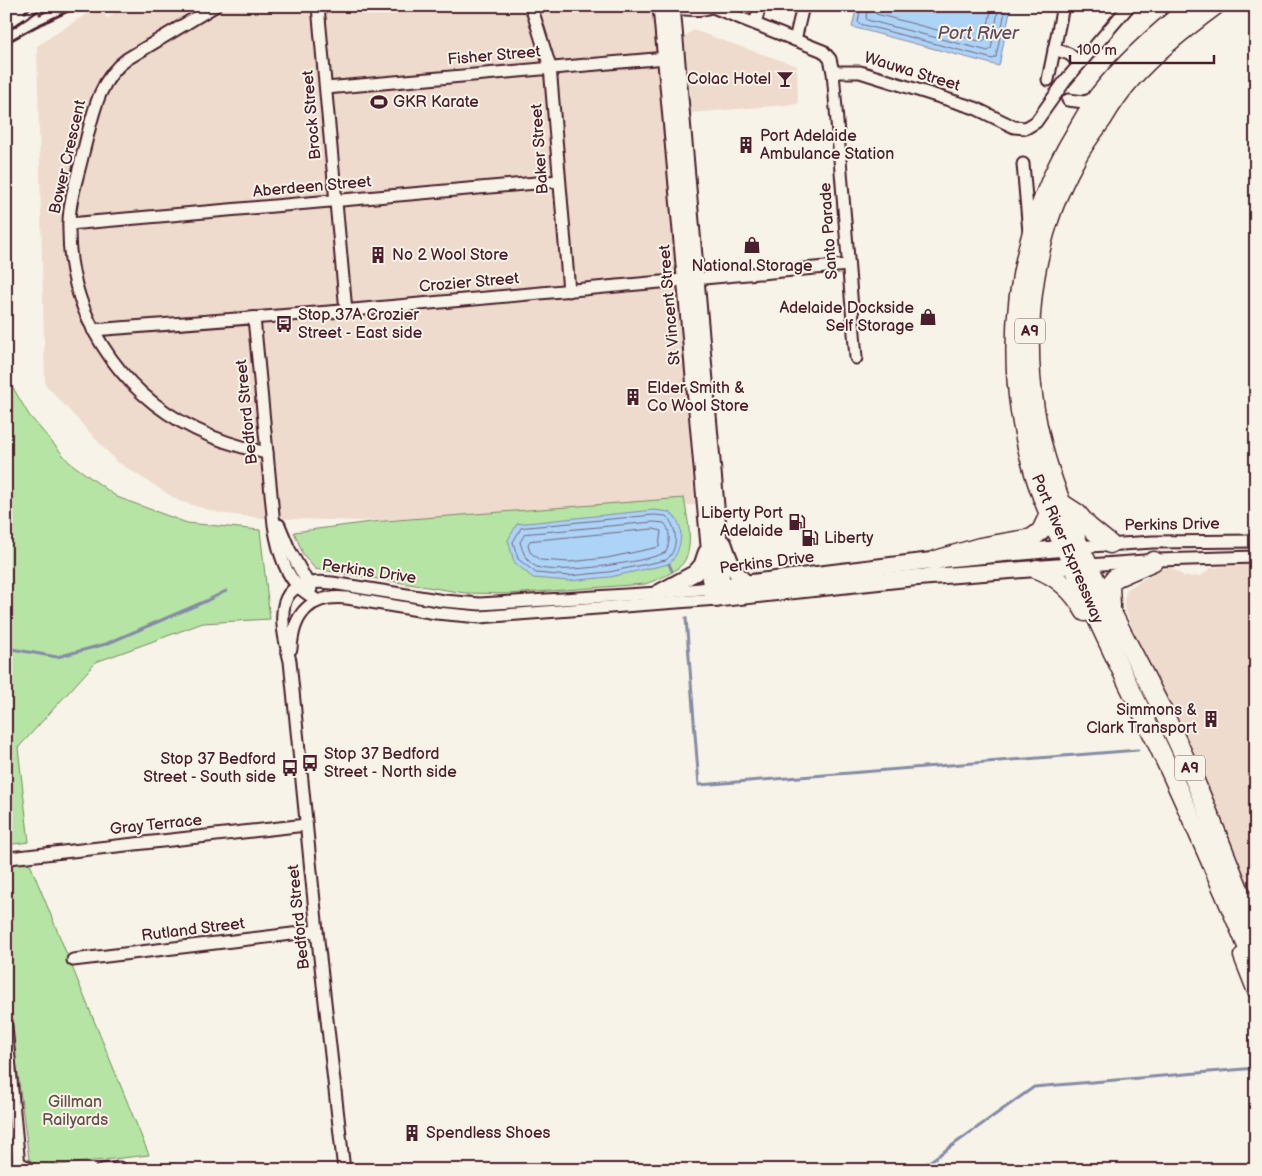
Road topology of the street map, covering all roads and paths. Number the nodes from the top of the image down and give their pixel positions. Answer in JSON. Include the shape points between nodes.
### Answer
{"nodes":[{"id":1,"x":215,"y":6,"type":"edge"},
{"id":2,"x":318,"y":6,"type":"edge"},
{"id":3,"x":531,"y":6,"type":"edge"},
{"id":4,"x":661,"y":6,"type":"edge"},
{"id":5,"x":674,"y":6,"type":"edge"},
{"id":6,"x":760,"y":6,"type":"edge"},
{"id":7,"x":803,"y":6,"type":"edge"},
{"id":8,"x":1063,"y":6,"type":"edge"},
{"id":9,"x":1130,"y":6,"type":"edge"},
{"id":10,"x":1191,"y":6,"type":"edge"},
{"id":11,"x":1215,"y":6,"type":"edge"},
{"id":12,"x":710,"y":7,"type":"edge"},
{"id":13,"x":755,"y":23,"type":"junction"},
{"id":14,"x":795,"y":40,"type":"junction"},
{"id":15,"x":1054,"y":49,"type":"junction"},
{"id":16,"x":666,"y":58,"type":"junction"},
{"id":17,"x":1080,"y":63,"type":"junction"},
{"id":18,"x":550,"y":67,"type":"junction"},
{"id":19,"x":833,"y":72,"type":"junction"},
{"id":20,"x":1048,"y":80,"type":"dead end"},
{"id":21,"x":326,"y":88,"type":"junction"},
{"id":22,"x":1097,"y":98,"type":"junction"},
{"id":23,"x":1068,"y":100,"type":"dead end"},
{"id":24,"x":1023,"y":164,"type":"dead end"},
{"id":25,"x":559,"y":181,"type":"junction"},
{"id":26,"x":336,"y":201,"type":"junction"},
{"id":27,"x":69,"y":224,"type":"junction"},
{"id":28,"x":1029,"y":236,"type":"junction"},
{"id":29,"x":848,"y":265,"type":"junction"},
{"id":30,"x":691,"y":280,"type":"junction"},
{"id":31,"x":569,"y":291,"type":"junction"},
{"id":32,"x":346,"y":311,"type":"junction"},
{"id":33,"x":254,"y":318,"type":"junction"},
{"id":34,"x":93,"y":330,"type":"junction"},
{"id":35,"x":856,"y":358,"type":"dead end"},
{"id":36,"x":267,"y":453,"type":"junction"},
{"id":37,"x":1056,"y":509,"type":"junction"},
{"id":38,"x":1256,"y":541,"type":"edge"},
{"id":39,"x":714,"y":543,"type":"junction"},
{"id":40,"x":1110,"y":544,"type":"junction"},
{"id":41,"x":1072,"y":548,"type":"junction"},
{"id":42,"x":1256,"y":557,"type":"edge"},
{"id":43,"x":936,"y":560,"type":"junction"},
{"id":44,"x":1156,"y":561,"type":"junction"},
{"id":45,"x":1081,"y":566,"type":"junction"},
{"id":46,"x":1037,"y":569,"type":"junction"},
{"id":47,"x":303,"y":584,"type":"junction"},
{"id":48,"x":748,"y":584,"type":"junction"},
{"id":49,"x":716,"y":591,"type":"junction"},
{"id":50,"x":658,"y":593,"type":"junction"},
{"id":51,"x":318,"y":601,"type":"junction"},
{"id":52,"x":1111,"y":610,"type":"junction"},
{"id":53,"x":290,"y":661,"type":"junction"},
{"id":54,"x":1124,"y":676,"type":"junction"},
{"id":55,"x":306,"y":826,"type":"junction"},
{"id":56,"x":7,"y":859,"type":"edge"},
{"id":57,"x":1219,"y":882,"type":"junction"},
{"id":58,"x":1256,"y":931,"type":"edge"},
{"id":59,"x":317,"y":932,"type":"junction"},
{"id":60,"x":73,"y":960,"type":"dead end"},
{"id":61,"x":1256,"y":967,"type":"edge"},
{"id":62,"x":1256,"y":989,"type":"edge"},
{"id":63,"x":6,"y":1026,"type":"edge"},
{"id":64,"x":17,"y":1168,"type":"edge"},
{"id":65,"x":120,"y":1168,"type":"dead end"},
{"id":66,"x":32,"y":1170,"type":"edge"},
{"id":67,"x":102,"y":1170,"type":"edge"},
{"id":68,"x":344,"y":1170,"type":"edge"}],
"edges":[{"from":1,"to":27,"type":"street","name":"Bower Crescent","via":[[114,70],[102,89],[94,112]]},
{"from":2,"to":21,"type":"street","name":"Brock Street"},
{"from":3,"to":18,"type":"street","name":"Baker Street"},
{"from":4,"to":16,"type":"main road","name":"St Vincent Street"},
{"from":5,"to":12,"type":"street","via":[[677,9],[704,10]]},
{"from":5,"to":30,"type":"main road","name":"St Vincent Street"},
{"from":6,"to":13,"type":"street"},
{"from":7,"to":14,"type":"street"},
{"from":8,"to":15,"type":"street"},
{"from":9,"to":17,"type":"street"},
{"from":10,"to":22,"type":"highway","name":"Port River Expressway","number":"A9","via":[[1128,61]]},
{"from":11,"to":37,"type":"highway","name":"Port River Expressway","number":"A9","via":[[1171,39],[1132,78],[1108,110],[1075,160],[1054,206],[1042,243],[1029,342],[1032,389]]},
{"from":12,"to":13,"type":"street"},
{"from":13,"to":14,"type":"street"},
{"from":14,"to":19,"type":"street","via":[[823,51],[830,59]]},
{"from":15,"to":17,"type":"street","via":[[1069,54]]},
{"from":15,"to":20,"type":"street"},
{"from":16,"to":18,"type":"street","name":"Fisher Street"},
{"from":16,"to":30,"type":"main road","name":"St Vincent Street"},
{"from":17,"to":19,"type":"street","name":"Wauwa Street","via":[[1036,122],[1026,128],[1014,127],[975,108],[860,72]]},
{"from":18,"to":21,"type":"street","name":"Fisher Street"},
{"from":18,"to":25,"type":"street","name":"Baker Street"},
{"from":19,"to":29,"type":"street","name":"Santo Parade"},
{"from":21,"to":26,"type":"street","name":"Brock Street"},
{"from":22,"to":23,"type":"street","via":[[1084,102]]},
{"from":22,"to":28,"type":"highway","name":"Port River Expressway","number":"A9","via":[[1062,154]]},
{"from":24,"to":28,"type":"street"},
{"from":25,"to":26,"type":"street","name":"Aberdeen Street"},
{"from":25,"to":31,"type":"street","name":"Baker Street"},
{"from":26,"to":27,"type":"street","name":"Aberdeen Street"},
{"from":26,"to":32,"type":"street","name":"Brock Street"},
{"from":27,"to":34,"type":"street","name":"Bower Crescent","via":[[75,284]]},
{"from":28,"to":37,"type":"highway","name":"Port River Expressway","number":"A9","via":[[1019,286],[1015,336],[1017,394],[1033,470]]},
{"from":29,"to":30,"type":"street","name":"Crozier Street"},
{"from":29,"to":35,"type":"street","name":"Santo Parade"},
{"from":30,"to":31,"type":"street","name":"Crozier Street"},
{"from":30,"to":39,"type":"main road","name":"St Vincent Street"},
{"from":31,"to":32,"type":"street","name":"Crozier Street"},
{"from":32,"to":33,"type":"street","name":"Crozier Street"},
{"from":33,"to":34,"type":"street","name":"Crozier Street"},
{"from":33,"to":36,"type":"street","name":"Bedford Street"},
{"from":34,"to":36,"type":"street","name":"Bower Crescent","via":[[126,379],[169,415],[208,435]]},
{"from":36,"to":47,"type":"street","name":"Bedford Street","via":[[280,552]]},
{"from":37,"to":40,"type":"highway","via":[[1077,513]]},
{"from":37,"to":41,"type":"highway","name":"Port River Expressway","number":"A9"},
{"from":37,"to":43,"type":"highway","via":[[1032,538],[980,547]]},
{"from":38,"to":40,"type":"street","name":"Perkins Drive"},
{"from":39,"to":48,"type":"main road","via":[[724,544],[738,575]]},
{"from":39,"to":49,"type":"main road","name":"St Vincent Street"},
{"from":39,"to":50,"type":"main road","via":[[695,573]]},
{"from":40,"to":41,"type":"street","name":"Perkins Drive"},
{"from":41,"to":43,"type":"main road","name":"Perkins Drive"},
{"from":41,"to":45,"type":"highway","name":"Port River Expressway","number":"A9"},
{"from":42,"to":44,"type":"street","name":"Perkins Drive"},
{"from":43,"to":48,"type":"main road","name":"Perkins Drive"},
{"from":44,"to":45,"type":"street","name":"Perkins Drive"},
{"from":44,"to":52,"type":"highway","via":[[1115,578],[1110,585]]},
{"from":45,"to":46,"type":"main road","name":"Perkins Drive"},
{"from":45,"to":52,"type":"highway","name":"Port River Expressway","number":"A9"},
{"from":45,"to":54,"type":"highway","name":"Port River Expressway","number":"A9","via":[[1099,625]]},
{"from":46,"to":49,"type":"main road","name":"Perkins Drive"},
{"from":46,"to":54,"type":"highway","via":[[1056,577],[1078,601],[1112,664]]},
{"from":47,"to":50,"type":"street","name":"Perkins Drive","via":[[332,583],[472,604]]},
{"from":47,"to":51,"type":"street","name":"Bedford Street"},
{"from":47,"to":53,"type":"street","via":[[288,595],[283,608]]},
{"from":48,"to":49,"type":"main road","name":"Perkins Drive"},
{"from":49,"to":50,"type":"street","name":"Perkins Drive"},
{"from":49,"to":51,"type":"street","name":"Perkins Drive","via":[[480,617],[342,598]]},
{"from":51,"to":53,"type":"street","via":[[304,611],[295,626]]},
{"from":52,"to":58,"type":"highway","name":"Port River Expressway","number":"A9","via":[[1183,753]]},
{"from":53,"to":55,"type":"street","name":"Bedford Street"},
{"from":54,"to":57,"type":"highway","name":"Port River Expressway","number":"A9"},
{"from":55,"to":56,"type":"street","name":"Gray Terrace"},
{"from":55,"to":59,"type":"street","name":"Bedford Street"},
{"from":57,"to":61,"type":"highway","name":"Port River Expressway","number":"A9"},
{"from":57,"to":62,"type":"highway","via":[[1229,920]]},
{"from":59,"to":60,"type":"street","name":"Rutland Street"},
{"from":59,"to":68,"type":"street","name":"Bedford Street"},
{"from":63,"to":64,"type":"street"},
{"from":64,"to":66,"type":"street","via":[[26,1166]]},
{"from":65,"to":67,"type":"street"}]}
